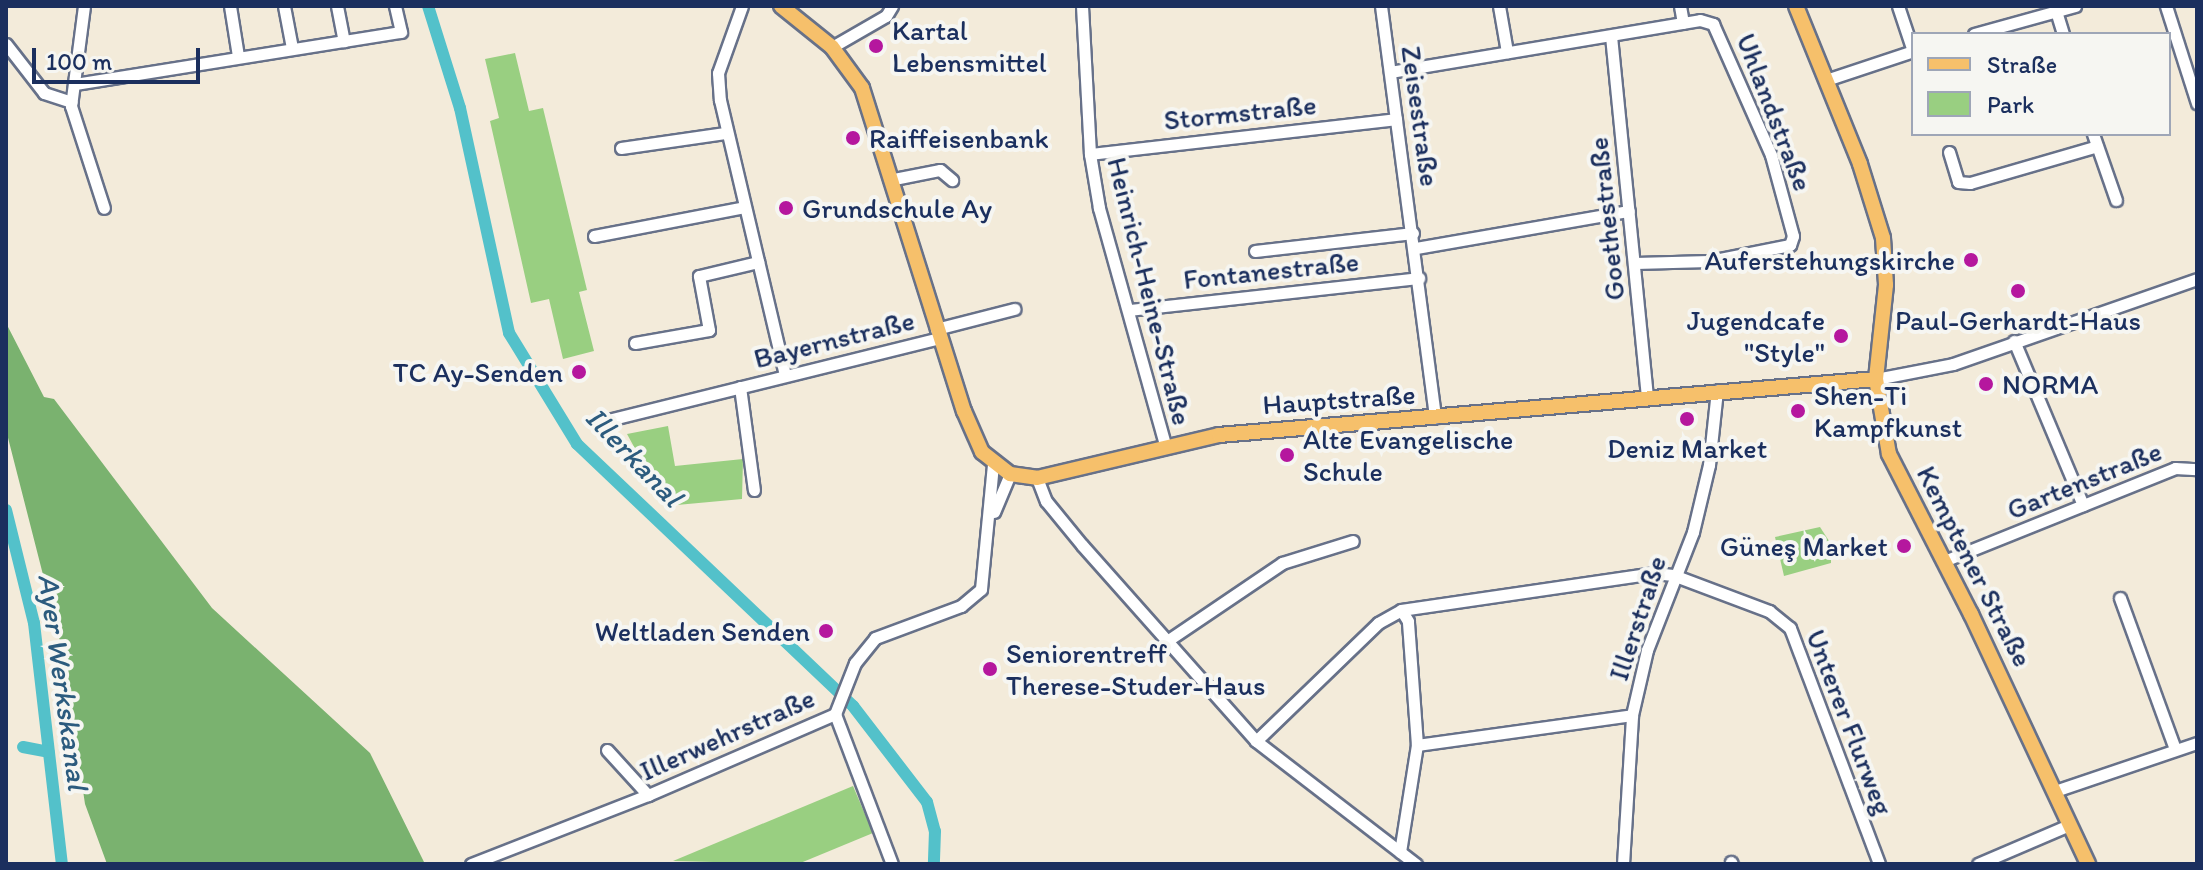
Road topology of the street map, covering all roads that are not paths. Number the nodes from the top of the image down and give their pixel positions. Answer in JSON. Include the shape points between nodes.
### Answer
{"nodes":[{"id":1,"x":84,"y":6,"type":"edge"},
{"id":2,"x":230,"y":6,"type":"edge"},
{"id":3,"x":284,"y":6,"type":"edge"},
{"id":4,"x":337,"y":6,"type":"edge"},
{"id":5,"x":395,"y":6,"type":"edge"},
{"id":6,"x":742,"y":6,"type":"edge"},
{"id":7,"x":781,"y":6,"type":"edge"},
{"id":8,"x":892,"y":6,"type":"edge"},
{"id":9,"x":1082,"y":6,"type":"edge"},
{"id":10,"x":1381,"y":6,"type":"edge"},
{"id":11,"x":1499,"y":6,"type":"edge"},
{"id":12,"x":1680,"y":6,"type":"edge"},
{"id":13,"x":1796,"y":6,"type":"edge"},
{"id":14,"x":1898,"y":6,"type":"edge"},
{"id":15,"x":2075,"y":6,"type":"edge"},
{"id":16,"x":2166,"y":6,"type":"edge"},
{"id":17,"x":2056,"y":11,"type":"junction"},
{"id":18,"x":1683,"y":23,"type":"junction"},
{"id":19,"x":1981,"y":32,"type":"edge"},
{"id":20,"x":2062,"y":32,"type":"edge"},
{"id":21,"x":1611,"y":36,"type":"junction"},
{"id":22,"x":344,"y":41,"type":"junction"},
{"id":23,"x":6,"y":44,"type":"edge"},
{"id":24,"x":1911,"y":45,"type":"edge"},
{"id":25,"x":832,"y":47,"type":"junction"},
{"id":26,"x":292,"y":48,"type":"junction"},
{"id":27,"x":1507,"y":52,"type":"junction"},
{"id":28,"x":1911,"y":52,"type":"edge"},
{"id":29,"x":238,"y":56,"type":"junction"},
{"id":30,"x":1390,"y":72,"type":"junction"},
{"id":31,"x":1826,"y":80,"type":"junction"},
{"id":32,"x":75,"y":84,"type":"junction"},
{"id":33,"x":72,"y":102,"type":"junction"},
{"id":34,"x":2197,"y":103,"type":"edge"},
{"id":35,"x":1396,"y":119,"type":"junction"},
{"id":36,"x":725,"y":133,"type":"junction"},
{"id":37,"x":2095,"y":140,"type":"edge"},
{"id":38,"x":621,"y":148,"type":"dead end"},
{"id":39,"x":1949,"y":152,"type":"dead end"},
{"id":40,"x":1090,"y":154,"type":"junction"},
{"id":41,"x":894,"y":179,"type":"junction"},
{"id":42,"x":952,"y":180,"type":"dead end"},
{"id":43,"x":2116,"y":200,"type":"dead end"},
{"id":44,"x":744,"y":207,"type":"junction"},
{"id":45,"x":104,"y":208,"type":"dead end"},
{"id":46,"x":1629,"y":211,"type":"junction"},
{"id":47,"x":1413,"y":233,"type":"junction"},
{"id":48,"x":594,"y":236,"type":"dead end"},
{"id":49,"x":1416,"y":248,"type":"junction"},
{"id":50,"x":1255,"y":251,"type":"dead end"},
{"id":51,"x":758,"y":262,"type":"junction"},
{"id":52,"x":1635,"y":263,"type":"junction"},
{"id":53,"x":1419,"y":278,"type":"junction"},
{"id":54,"x":2197,"y":279,"type":"edge"},
{"id":55,"x":1014,"y":309,"type":"dead end"},
{"id":56,"x":1129,"y":310,"type":"junction"},
{"id":57,"x":937,"y":333,"type":"junction"},
{"id":58,"x":2014,"y":341,"type":"junction"},
{"id":59,"x":635,"y":343,"type":"dead end"},
{"id":60,"x":785,"y":375,"type":"junction"},
{"id":61,"x":1876,"y":379,"type":"junction"},
{"id":62,"x":740,"y":387,"type":"junction"},
{"id":63,"x":1717,"y":390,"type":"junction"},
{"id":64,"x":1647,"y":398,"type":"junction"},
{"id":65,"x":1435,"y":417,"type":"junction"},
{"id":66,"x":600,"y":422,"type":"dead end"},
{"id":67,"x":1165,"y":444,"type":"junction"},
{"id":68,"x":993,"y":464,"type":"junction"},
{"id":69,"x":2197,"y":469,"type":"edge"},
{"id":70,"x":1010,"y":474,"type":"junction"},
{"id":71,"x":1037,"y":478,"type":"junction"},
{"id":72,"x":754,"y":490,"type":"dead end"},
{"id":73,"x":2083,"y":505,"type":"junction"},
{"id":74,"x":991,"y":520,"type":"junction"},
{"id":75,"x":1353,"y":541,"type":"dead end"},
{"id":76,"x":1944,"y":561,"type":"junction"},
{"id":77,"x":1673,"y":575,"type":"junction"},
{"id":78,"x":2120,"y":598,"type":"dead end"},
{"id":79,"x":1401,"y":610,"type":"junction"},
{"id":80,"x":1164,"y":643,"type":"junction"},
{"id":81,"x":836,"y":711,"type":"junction"},
{"id":82,"x":1632,"y":715,"type":"junction"},
{"id":83,"x":1256,"y":741,"type":"junction"},
{"id":84,"x":2197,"y":743,"type":"edge"},
{"id":85,"x":1417,"y":745,"type":"junction"},
{"id":86,"x":2175,"y":749,"type":"junction"},
{"id":87,"x":607,"y":750,"type":"dead end"},
{"id":88,"x":2055,"y":791,"type":"junction"},
{"id":89,"x":648,"y":795,"type":"junction"},
{"id":90,"x":2069,"y":825,"type":"junction"},
{"id":91,"x":1400,"y":852,"type":"junction"},
{"id":92,"x":1981,"y":863,"type":"edge"},
{"id":93,"x":471,"y":864,"type":"edge"},
{"id":94,"x":892,"y":864,"type":"edge"},
{"id":95,"x":1416,"y":864,"type":"edge"},
{"id":96,"x":1623,"y":864,"type":"edge"},
{"id":97,"x":1879,"y":864,"type":"edge"},
{"id":98,"x":2088,"y":864,"type":"edge"}],
"edges":[{"from":1,"to":32,"type":"street"},
{"from":2,"to":29,"type":"street"},
{"from":3,"to":26,"type":"street"},
{"from":4,"to":22,"type":"street"},
{"from":5,"to":22,"type":"street","via":[[401,32]]},
{"from":6,"to":36,"type":"street","via":[[718,73]]},
{"from":7,"to":25,"type":"main road","name":"Hauptstraße"},
{"from":8,"to":25,"type":"street","via":[[886,16]]},
{"from":9,"to":40,"type":"street","name":"Heinrich-Heine-Straße"},
{"from":10,"to":30,"type":"street","name":"Zeisestraße"},
{"from":11,"to":27,"type":"street"},
{"from":12,"to":18,"type":"street"},
{"from":13,"to":31,"type":"main road","name":"Kemptener Straße"},
{"from":14,"to":24,"type":"street"},
{"from":15,"to":17,"type":"street"},
{"from":16,"to":34,"type":"street"},
{"from":17,"to":19,"type":"street"},
{"from":17,"to":20,"type":"street"},
{"from":18,"to":21,"type":"street","name":"Uhlandstraße"},
{"from":18,"to":52,"type":"street","name":"Uhlandstraße","via":[[1700,20],[1718,30],[1767,145],[1793,236],[1790,245],[1709,261]]},
{"from":21,"to":27,"type":"street","name":"Uhlandstraße"},
{"from":21,"to":46,"type":"street","name":"Goethestraße"},
{"from":22,"to":26,"type":"street"},
{"from":23,"to":33,"type":"street","via":[[44,93]]},
{"from":25,"to":41,"type":"main road","name":"Hauptstraße","via":[[867,100]]},
{"from":26,"to":29,"type":"street"},
{"from":27,"to":30,"type":"street","name":"Uhlandstraße"},
{"from":28,"to":31,"type":"street"},
{"from":29,"to":32,"type":"street"},
{"from":30,"to":35,"type":"street","name":"Zeisestraße"},
{"from":31,"to":61,"type":"main road","name":"Kemptener Straße","via":[[1883,238],[1886,285]]},
{"from":32,"to":33,"type":"street"},
{"from":33,"to":45,"type":"street"},
{"from":35,"to":40,"type":"street","name":"Stormstraße"},
{"from":35,"to":47,"type":"street","name":"Zeisestraße"},
{"from":36,"to":38,"type":"street"},
{"from":36,"to":44,"type":"street"},
{"from":37,"to":39,"type":"street","via":[[1970,183],[1958,182]]},
{"from":37,"to":43,"type":"street"},
{"from":40,"to":56,"type":"street","name":"Heinrich-Heine-Straße","via":[[1099,208]]},
{"from":41,"to":42,"type":"street","via":[[940,170]]},
{"from":41,"to":57,"type":"main road","name":"Hauptstraße"},
{"from":44,"to":48,"type":"street"},
{"from":44,"to":51,"type":"street"},
{"from":46,"to":49,"type":"street"},
{"from":46,"to":52,"type":"street","name":"Goethestraße"},
{"from":47,"to":49,"type":"street","name":"Zeisestraße"},
{"from":47,"to":50,"type":"street"},
{"from":49,"to":53,"type":"street","name":"Zeisestraße"},
{"from":51,"to":59,"type":"street","via":[[699,276],[709,330]]},
{"from":51,"to":60,"type":"street"},
{"from":52,"to":64,"type":"street","name":"Goethestraße"},
{"from":53,"to":56,"type":"street","name":"Fontanestraße"},
{"from":53,"to":65,"type":"street","name":"Zeisestraße"},
{"from":54,"to":58,"type":"street","name":"Hauptstraße"},
{"from":55,"to":57,"type":"street","name":"Bayernstraße"},
{"from":56,"to":67,"type":"street","name":"Heinrich-Heine-Straße"},
{"from":57,"to":60,"type":"street","name":"Bayernstraße"},
{"from":57,"to":68,"type":"main road","name":"Hauptstraße","via":[[968,422]]},
{"from":58,"to":61,"type":"street","name":"Hauptstraße","via":[[1917,375]]},
{"from":58,"to":73,"type":"street"},
{"from":60,"to":62,"type":"street","name":"Bayernstraße"},
{"from":61,"to":63,"type":"main road","name":"Hauptstraße"},
{"from":61,"to":76,"type":"main road","name":"Kemptener Straße","via":[[1889,454]]},
{"from":62,"to":66,"type":"street","name":"Bayernstraße"},
{"from":62,"to":72,"type":"street","name":"Bayernstraße"},
{"from":63,"to":64,"type":"main road","name":"Hauptstraße"},
{"from":63,"to":77,"type":"street","name":"Illerstraße","via":[[1709,465],[1693,532]]},
{"from":64,"to":65,"type":"main road","name":"Hauptstraße"},
{"from":65,"to":67,"type":"main road","name":"Hauptstraße","via":[[1292,427]]},
{"from":67,"to":71,"type":"main road","name":"Hauptstraße"},
{"from":68,"to":70,"type":"main road","name":"Hauptstraße"},
{"from":68,"to":74,"type":"street","name":"Illerwehrstraße"},
{"from":69,"to":73,"type":"street","name":"Gartenstraße","via":[[2175,468]]},
{"from":70,"to":71,"type":"main road","name":"Hauptstraße"},
{"from":70,"to":74,"type":"street","name":"Illerwehrstraße"},
{"from":71,"to":80,"type":"street","via":[[1046,501]]},
{"from":73,"to":76,"type":"street","name":"Gartenstraße"},
{"from":74,"to":81,"type":"street","name":"Illerwehrstraße","via":[[977,595],[875,638]]},
{"from":75,"to":80,"type":"street","via":[[1282,563]]},
{"from":76,"to":88,"type":"main road","name":"Kemptener Straße"},
{"from":77,"to":79,"type":"street","via":[[1654,573]]},
{"from":77,"to":82,"type":"street","name":"Illerstraße"},
{"from":77,"to":97,"type":"street","name":"Unterer Flurweg","via":[[1769,611],[1790,628]]},
{"from":78,"to":86,"type":"street"},
{"from":79,"to":83,"type":"street","via":[[1378,623]]},
{"from":79,"to":85,"type":"street","via":[[1408,621]]},
{"from":80,"to":83,"type":"street"},
{"from":81,"to":89,"type":"street","name":"Illerwehrstraße"},
{"from":81,"to":94,"type":"street"},
{"from":82,"to":85,"type":"street"},
{"from":82,"to":96,"type":"street","name":"Illerstraße"},
{"from":83,"to":91,"type":"street"},
{"from":84,"to":86,"type":"street"},
{"from":85,"to":91,"type":"street"},
{"from":86,"to":88,"type":"street"},
{"from":87,"to":89,"type":"street"},
{"from":88,"to":90,"type":"main road","name":"Kemptener Straße"},
{"from":89,"to":93,"type":"street","name":"Illerwehrstraße"},
{"from":90,"to":92,"type":"street"},
{"from":90,"to":98,"type":"main road","name":"Kemptener Straße"},
{"from":91,"to":95,"type":"street"}]}
